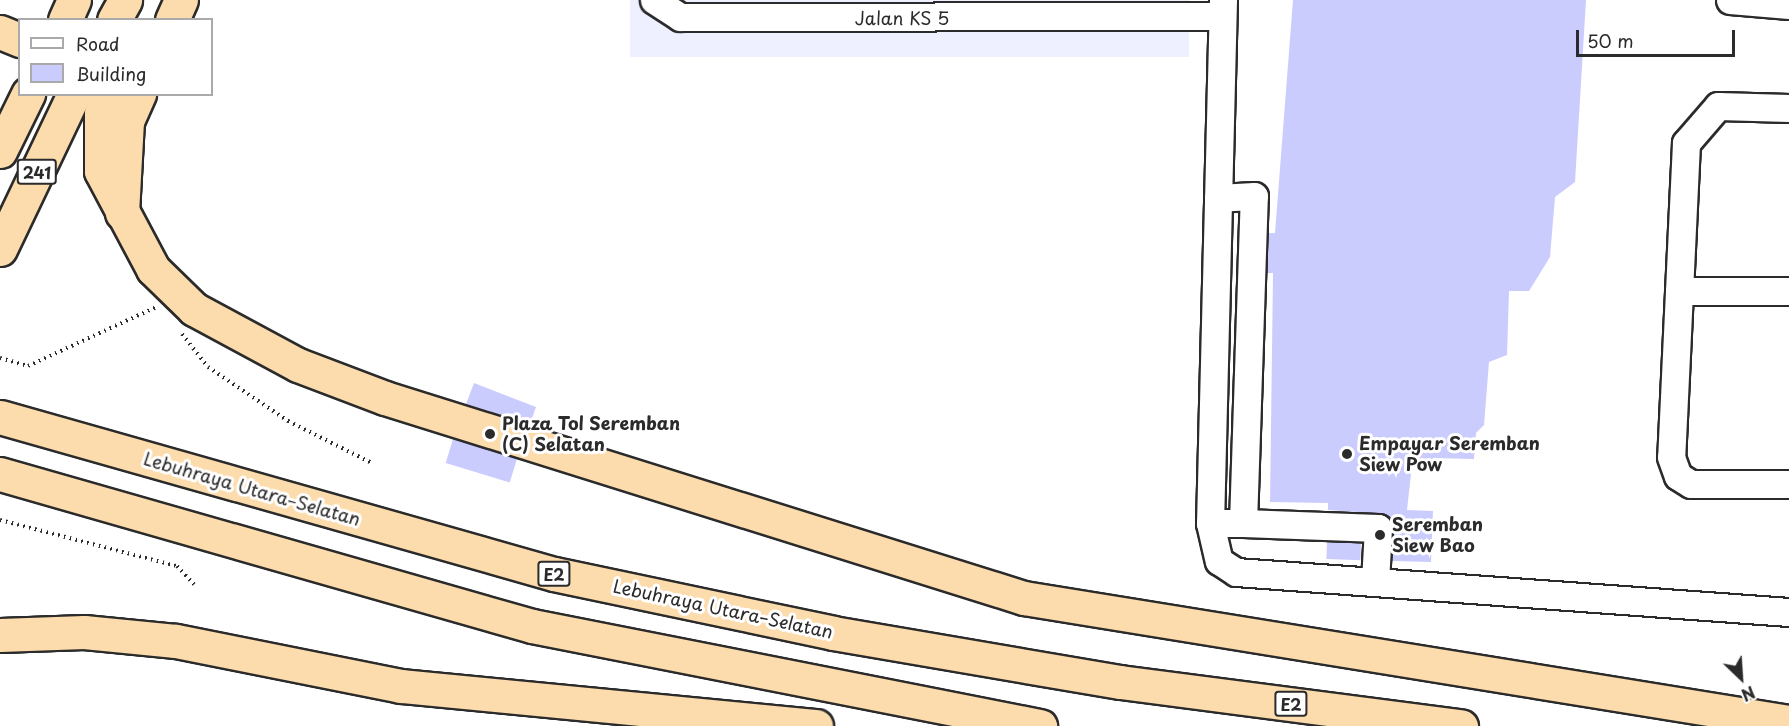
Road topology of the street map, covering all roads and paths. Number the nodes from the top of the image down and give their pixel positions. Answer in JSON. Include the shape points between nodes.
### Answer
{"nodes":[{"id":1,"x":74,"y":0,"type":"edge"},
{"id":2,"x":125,"y":0,"type":"edge"},
{"id":3,"x":144,"y":0,"type":"edge"},
{"id":4,"x":181,"y":0,"type":"edge"},
{"id":5,"x":654,"y":0,"type":"edge"},
{"id":6,"x":1730,"y":0,"type":"edge"},
{"id":7,"x":1789,"y":5,"type":"edge"},
{"id":8,"x":1222,"y":8,"type":"edge"},
{"id":9,"x":906,"y":9,"type":"edge"},
{"id":10,"x":1155,"y":9,"type":"edge"},
{"id":11,"x":66,"y":18,"type":"edge"},
{"id":12,"x":115,"y":18,"type":"edge"},
{"id":13,"x":138,"y":18,"type":"edge"},
{"id":14,"x":173,"y":18,"type":"edge"},
{"id":15,"x":0,"y":32,"type":"edge"},
{"id":16,"x":18,"y":39,"type":"edge"},
{"id":17,"x":27,"y":96,"type":"edge"},
{"id":18,"x":73,"y":96,"type":"edge"},
{"id":19,"x":107,"y":96,"type":"edge"},
{"id":20,"x":138,"y":96,"type":"edge"},
{"id":21,"x":1789,"y":108,"type":"edge"},
{"id":22,"x":0,"y":151,"type":"edge"},
{"id":23,"x":1218,"y":198,"type":"junction"},
{"id":24,"x":122,"y":217,"type":"junction"},
{"id":25,"x":0,"y":249,"type":"edge"},
{"id":26,"x":1679,"y":291,"type":"junction"},
{"id":27,"x":1789,"y":291,"type":"edge"},
{"id":28,"x":163,"y":304,"type":"dead end"},
{"id":29,"x":177,"y":327,"type":"dead end"},
{"id":30,"x":0,"y":358,"type":"edge"},
{"id":31,"x":0,"y":417,"type":"edge"},
{"id":32,"x":372,"y":464,"type":"dead end"},
{"id":33,"x":0,"y":474,"type":"edge"},
{"id":34,"x":1789,"y":484,"type":"edge"},
{"id":35,"x":0,"y":520,"type":"edge"},
{"id":36,"x":1210,"y":523,"type":"junction"},
{"id":37,"x":1243,"y":523,"type":"junction"},
{"id":38,"x":1375,"y":582,"type":"junction"},
{"id":39,"x":194,"y":584,"type":"dead end"},
{"id":40,"x":1789,"y":612,"type":"edge"},
{"id":41,"x":0,"y":635,"type":"edge"},
{"id":42,"x":1789,"y":722,"type":"edge"},
{"id":43,"x":816,"y":726,"type":"edge"},
{"id":44,"x":1040,"y":726,"type":"edge"},
{"id":45,"x":1461,"y":726,"type":"edge"}],
"edges":[{"from":1,"to":11,"type":"highway"},
{"from":2,"to":12,"type":"highway"},
{"from":3,"to":13,"type":"highway"},
{"from":4,"to":14,"type":"highway"},
{"from":5,"to":9,"type":"street","name":"Jalan KS 5","via":[[680,17]]},
{"from":6,"to":7,"type":"street"},
{"from":8,"to":10,"type":"street","name":"Jalan KS 5"},
{"from":8,"to":23,"type":"street"},
{"from":9,"to":10,"type":"street","name":"Jalan KS 5"},
{"from":15,"to":16,"type":"highway"},
{"from":17,"to":22,"type":"highway","number":"241"},
{"from":18,"to":25,"type":"highway","number":"241"},
{"from":19,"to":24,"type":"highway","via":[[101,113],[101,171]]},
{"from":20,"to":24,"type":"highway","via":[[127,121]]},
{"from":21,"to":26,"type":"street","via":[[1718,106],[1686,143]]},
{"from":23,"to":36,"type":"street"},
{"from":23,"to":37,"type":"street","via":[[1254,196]]},
{"from":24,"to":42,"type":"highway","via":[[153,269],[194,309],[298,365],[493,433],[1024,598]]},
{"from":26,"to":27,"type":"street"},
{"from":26,"to":34,"type":"street","via":[[1671,457],[1678,476],[1691,484]]},
{"from":28,"to":30,"type":"path","via":[[28,366]]},
{"from":29,"to":32,"type":"path","via":[[208,367],[288,421]]},
{"from":31,"to":45,"type":"highway","name":"Lebuhraya Utara–Selatan","number":"E2","via":[[554,574],[798,626],[1120,682]]},
{"from":33,"to":44,"type":"highway","via":[[532,626]]},
{"from":35,"to":39,"type":"path","via":[[177,566]]},
{"from":36,"to":37,"type":"street"},
{"from":36,"to":38,"type":"street","via":[[1219,561],[1236,572]]},
{"from":37,"to":38,"type":"street","via":[[1378,528]]},
{"from":38,"to":40,"type":"street"},
{"from":41,"to":43,"type":"highway","via":[[84,632],[176,641],[401,686]]}]}
